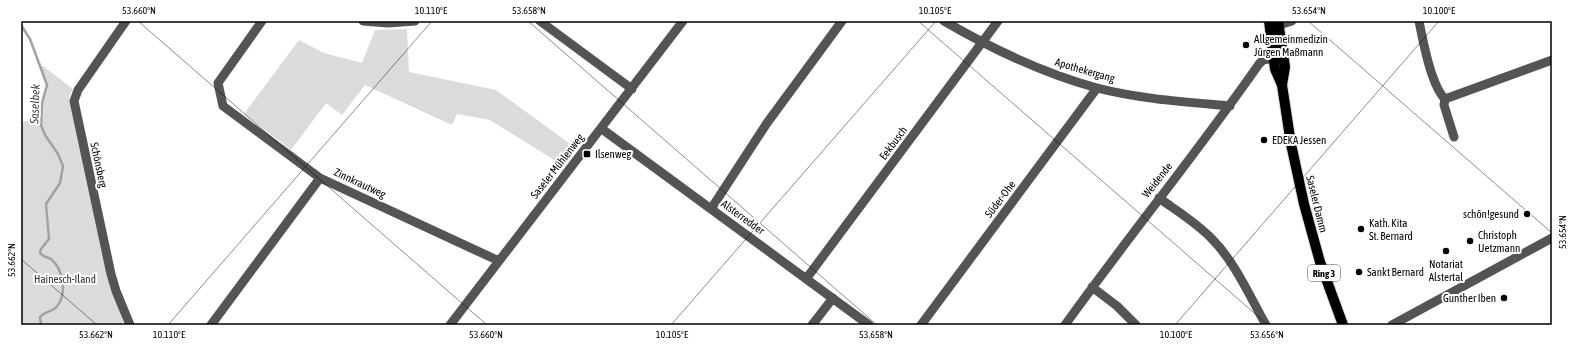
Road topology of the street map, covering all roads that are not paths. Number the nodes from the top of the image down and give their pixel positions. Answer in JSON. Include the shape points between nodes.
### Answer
{"nodes":[{"id":1,"x":126,"y":21,"type":"edge"},
{"id":2,"x":262,"y":21,"type":"edge"},
{"id":3,"x":363,"y":21,"type":"edge"},
{"id":4,"x":415,"y":21,"type":"edge"},
{"id":5,"x":540,"y":21,"type":"edge"},
{"id":6,"x":683,"y":21,"type":"edge"},
{"id":7,"x":842,"y":21,"type":"edge"},
{"id":8,"x":944,"y":21,"type":"edge"},
{"id":9,"x":998,"y":21,"type":"edge"},
{"id":10,"x":1269,"y":21,"type":"edge"},
{"id":11,"x":1292,"y":21,"type":"edge"},
{"id":12,"x":1419,"y":21,"type":"edge"},
{"id":13,"x":1279,"y":23,"type":"edge"},
{"id":14,"x":982,"y":43,"type":"junction"},
{"id":15,"x":1274,"y":58,"type":"junction"},
{"id":16,"x":1552,"y":60,"type":"edge"},
{"id":17,"x":1282,"y":85,"type":"junction"},
{"id":18,"x":1097,"y":88,"type":"junction"},
{"id":19,"x":632,"y":89,"type":"junction"},
{"id":20,"x":1445,"y":99,"type":"junction"},
{"id":21,"x":1230,"y":106,"type":"junction"},
{"id":22,"x":602,"y":129,"type":"junction"},
{"id":23,"x":1454,"y":137,"type":"dead end"},
{"id":24,"x":320,"y":178,"type":"junction"},
{"id":25,"x":1158,"y":198,"type":"junction"},
{"id":26,"x":711,"y":209,"type":"junction"},
{"id":27,"x":1552,"y":238,"type":"edge"},
{"id":28,"x":499,"y":261,"type":"junction"},
{"id":29,"x":806,"y":279,"type":"junction"},
{"id":30,"x":1092,"y":286,"type":"junction"},
{"id":31,"x":833,"y":298,"type":"junction"},
{"id":32,"x":130,"y":325,"type":"edge"},
{"id":33,"x":211,"y":325,"type":"edge"},
{"id":34,"x":450,"y":325,"type":"edge"},
{"id":35,"x":812,"y":325,"type":"edge"},
{"id":36,"x":869,"y":325,"type":"edge"},
{"id":37,"x":922,"y":325,"type":"edge"},
{"id":38,"x":1065,"y":325,"type":"edge"},
{"id":39,"x":1136,"y":325,"type":"edge"},
{"id":40,"x":1266,"y":325,"type":"edge"},
{"id":41,"x":1343,"y":325,"type":"edge"},
{"id":42,"x":1392,"y":325,"type":"edge"}],
"edges":[{"from":1,"to":32,"type":"street","name":"Schönsberg","via":[[78,90],[74,101],[111,274]]},
{"from":2,"to":24,"type":"street","name":"Zinnkrautweg","via":[[218,83],[223,106]]},
{"from":3,"to":4,"type":"street"},
{"from":5,"to":19,"type":"street"},
{"from":6,"to":19,"type":"street","name":"Saseler Mühlenweg"},
{"from":7,"to":26,"type":"street","via":[[767,123]]},
{"from":8,"to":14,"type":"street","name":"Apothekergang"},
{"from":9,"to":14,"type":"street","name":"Eekbusch"},
{"from":10,"to":15,"type":"main road","name":"Saseler Damm","number":"Ring 3"},
{"from":11,"to":13,"type":"street"},
{"from":12,"to":20,"type":"street","via":[[1424,48],[1439,92]]},
{"from":13,"to":17,"type":"main road","name":"Saseler Damm","number":"Ring 3","via":[[1285,67]]},
{"from":14,"to":18,"type":"street","name":"Apothekergang","via":[[1038,68]]},
{"from":14,"to":29,"type":"street","name":"Eekbusch"},
{"from":15,"to":17,"type":"main road","name":"Saseler Damm","number":"Ring 3"},
{"from":15,"to":21,"type":"street","name":"Weidende","via":[[1263,60],[1259,64]]},
{"from":16,"to":20,"type":"street"},
{"from":17,"to":41,"type":"main road","name":"Saseler Damm","number":"Ring 3","via":[[1305,208],[1320,262]]},
{"from":18,"to":21,"type":"street","name":"Apothekergang","via":[[1139,96]]},
{"from":18,"to":37,"type":"street","name":"Süder-Ohe"},
{"from":19,"to":22,"type":"street","name":"Saseler Mühlenweg"},
{"from":20,"to":23,"type":"street","via":[[1444,105]]},
{"from":21,"to":25,"type":"street","name":"Weidende"},
{"from":22,"to":26,"type":"street","name":"Alsterredder"},
{"from":22,"to":28,"type":"street","name":"Saseler Mühlenweg"},
{"from":24,"to":28,"type":"street","name":"Zinnkrautweg"},
{"from":24,"to":33,"type":"street"},
{"from":25,"to":30,"type":"street","name":"Weidende"},
{"from":25,"to":40,"type":"street","via":[[1193,222],[1225,254]]},
{"from":26,"to":29,"type":"street","name":"Alsterredder"},
{"from":27,"to":42,"type":"street"},
{"from":28,"to":34,"type":"street","name":"Saseler Mühlenweg"},
{"from":29,"to":31,"type":"street","name":"Alsterredder"},
{"from":30,"to":38,"type":"street","name":"Weidende"},
{"from":30,"to":39,"type":"street","via":[[1118,306]]},
{"from":31,"to":35,"type":"street"},
{"from":31,"to":36,"type":"street","name":"Alsterredder"}]}
